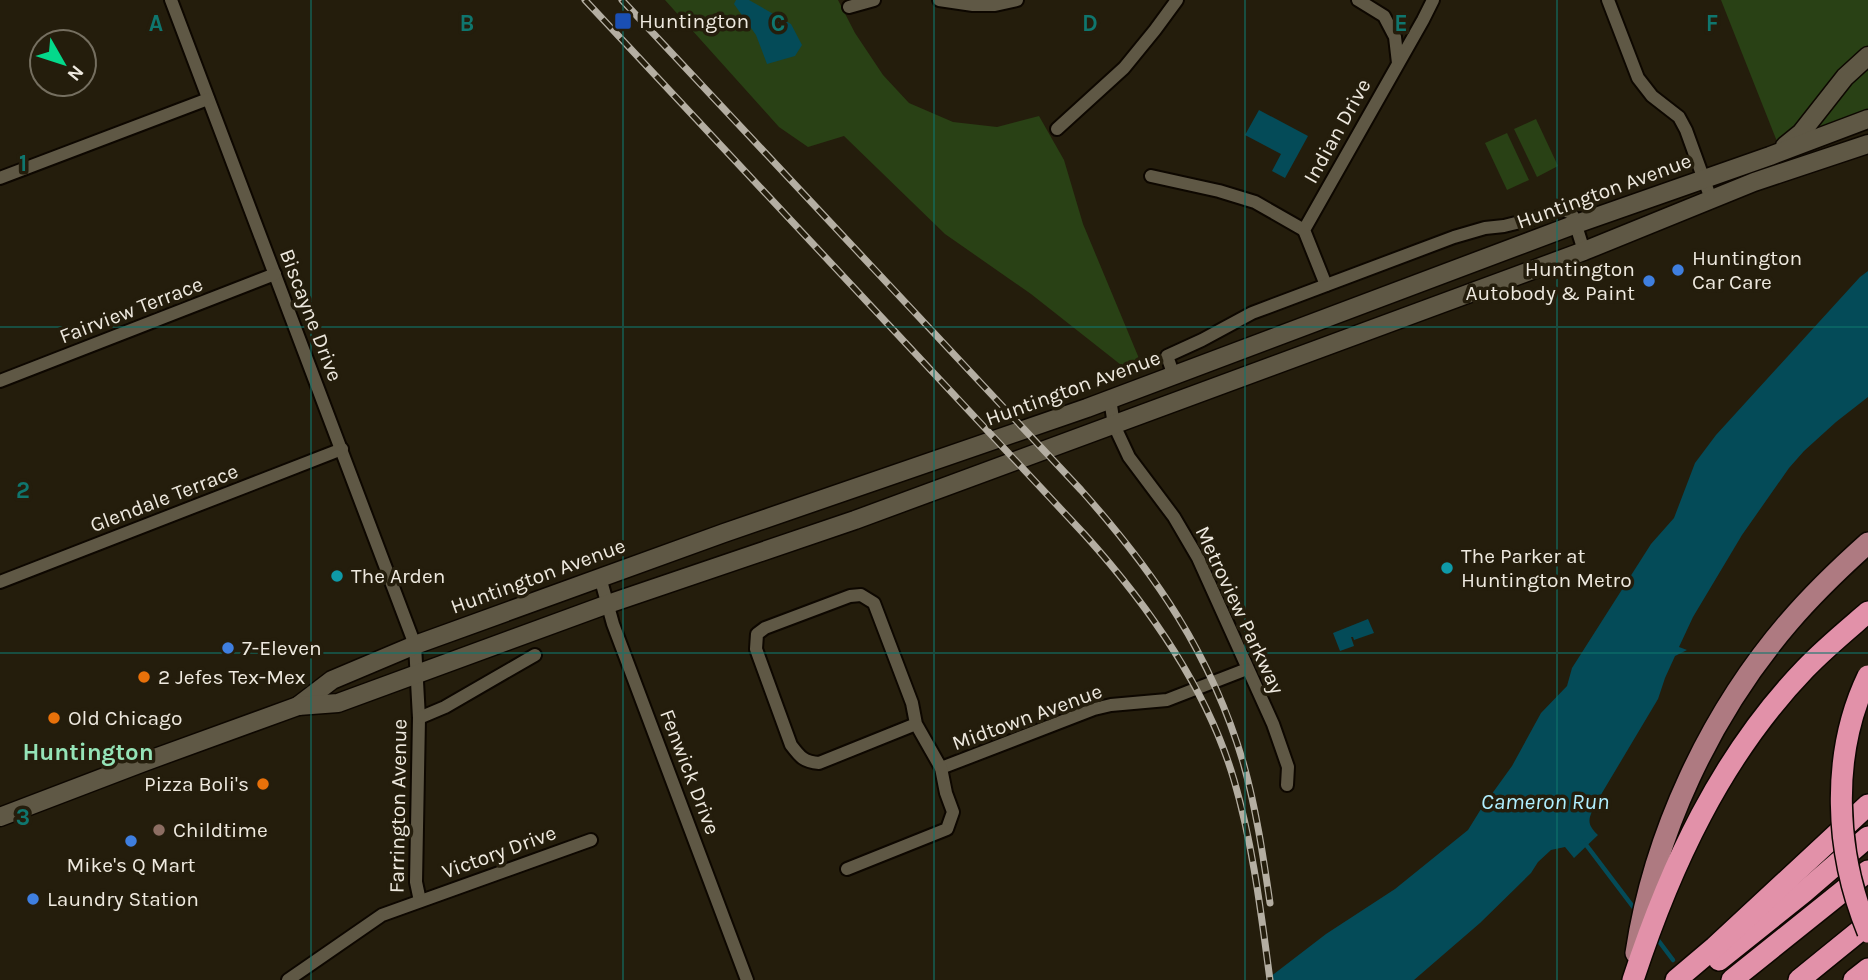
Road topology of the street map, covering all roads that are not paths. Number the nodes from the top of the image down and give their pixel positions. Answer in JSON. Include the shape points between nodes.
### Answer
{"nodes":[{"id":1,"x":171,"y":0,"type":"edge"},
{"id":2,"x":874,"y":0,"type":"edge"},
{"id":3,"x":939,"y":0,"type":"edge"},
{"id":4,"x":1017,"y":0,"type":"edge"},
{"id":5,"x":1177,"y":0,"type":"edge"},
{"id":6,"x":1358,"y":0,"type":"edge"},
{"id":7,"x":1433,"y":0,"type":"edge"},
{"id":8,"x":1608,"y":0,"type":"edge"},
{"id":9,"x":849,"y":8,"type":"dead end"},
{"id":10,"x":1868,"y":57,"type":"edge"},
{"id":11,"x":1398,"y":62,"type":"junction"},
{"id":12,"x":208,"y":99,"type":"junction"},
{"id":13,"x":1868,"y":119,"type":"edge"},
{"id":14,"x":1057,"y":130,"type":"dead end"},
{"id":15,"x":1868,"y":144,"type":"edge"},
{"id":16,"x":1770,"y":156,"type":"junction"},
{"id":17,"x":1151,"y":176,"type":"dead end"},
{"id":18,"x":0,"y":178,"type":"edge"},
{"id":19,"x":1704,"y":179,"type":"junction"},
{"id":20,"x":1711,"y":199,"type":"junction"},
{"id":21,"x":1576,"y":224,"type":"junction"},
{"id":22,"x":1304,"y":230,"type":"junction"},
{"id":23,"x":1584,"y":251,"type":"junction"},
{"id":24,"x":275,"y":274,"type":"junction"},
{"id":25,"x":1326,"y":285,"type":"junction"},
{"id":26,"x":1174,"y":376,"type":"junction"},
{"id":27,"x":0,"y":381,"type":"edge"},
{"id":28,"x":1110,"y":399,"type":"junction"},
{"id":29,"x":1087,"y":408,"type":"junction"},
{"id":30,"x":1114,"y":425,"type":"junction"},
{"id":31,"x":342,"y":449,"type":"junction"},
{"id":32,"x":1868,"y":543,"type":"edge"},
{"id":33,"x":600,"y":577,"type":"junction"},
{"id":34,"x":0,"y":582,"type":"edge"},
{"id":35,"x":608,"y":604,"type":"junction"},
{"id":36,"x":1868,"y":612,"type":"edge"},
{"id":37,"x":415,"y":645,"type":"junction"},
{"id":38,"x":535,"y":655,"type":"dead end"},
{"id":39,"x":1247,"y":670,"type":"junction"},
{"id":40,"x":416,"y":673,"type":"junction"},
{"id":41,"x":1868,"y":676,"type":"edge"},
{"id":42,"x":298,"y":706,"type":"junction"},
{"id":43,"x":419,"y":718,"type":"junction"},
{"id":44,"x":916,"y":724,"type":"junction"},
{"id":45,"x":941,"y":768,"type":"junction"},
{"id":46,"x":1287,"y":785,"type":"dead end"},
{"id":47,"x":1868,"y":805,"type":"edge"},
{"id":48,"x":0,"y":817,"type":"edge"},
{"id":49,"x":1868,"y":837,"type":"edge"},
{"id":50,"x":591,"y":840,"type":"dead end"},
{"id":51,"x":847,"y":869,"type":"dead end"},
{"id":52,"x":1868,"y":871,"type":"edge"},
{"id":53,"x":420,"y":901,"type":"junction"},
{"id":54,"x":1868,"y":924,"type":"edge"},
{"id":55,"x":1868,"y":932,"type":"edge"},
{"id":56,"x":1868,"y":969,"type":"edge"},
{"id":57,"x":288,"y":980,"type":"edge"},
{"id":58,"x":747,"y":980,"type":"edge"},
{"id":59,"x":1633,"y":980,"type":"edge"},
{"id":60,"x":1676,"y":980,"type":"edge"},
{"id":61,"x":1693,"y":980,"type":"edge"},
{"id":62,"x":1732,"y":980,"type":"edge"},
{"id":63,"x":1799,"y":980,"type":"edge"},
{"id":64,"x":1854,"y":980,"type":"edge"}],
"edges":[{"from":1,"to":12,"type":"street","name":"Biscayne Drive"},
{"from":2,"to":9,"type":"street"},
{"from":3,"to":4,"type":"street","via":[[973,5]]},
{"from":5,"to":14,"type":"street","via":[[1124,68]]},
{"from":6,"to":11,"type":"street","via":[[1384,16],[1391,26]]},
{"from":7,"to":11,"type":"street","name":"Indian Drive"},
{"from":8,"to":19,"type":"street","via":[[1638,78],[1651,96],[1679,117]]},
{"from":10,"to":16,"type":"main road","via":[[1845,77],[1801,133]]},
{"from":11,"to":22,"type":"street","name":"Indian Drive"},
{"from":12,"to":18,"type":"street"},
{"from":12,"to":24,"type":"street","name":"Biscayne Drive"},
{"from":13,"to":16,"type":"main road","name":"Huntington Avenue"},
{"from":15,"to":20,"type":"main road","name":"Huntington Avenue"},
{"from":16,"to":19,"type":"main road","name":"Huntington Avenue"},
{"from":17,"to":22,"type":"street","via":[[1255,202]]},
{"from":19,"to":20,"type":"street"},
{"from":19,"to":21,"type":"main road","name":"Huntington Avenue"},
{"from":20,"to":23,"type":"main road","name":"Huntington Avenue"},
{"from":21,"to":23,"type":"street"},
{"from":21,"to":25,"type":"street","via":[[1571,213],[1558,209],[1454,237]]},
{"from":21,"to":26,"type":"main road","name":"Huntington Avenue"},
{"from":22,"to":25,"type":"street"},
{"from":23,"to":30,"type":"main road","name":"Huntington Avenue"},
{"from":24,"to":27,"type":"street","name":"Fairview Terrace"},
{"from":24,"to":31,"type":"street","name":"Biscayne Drive"},
{"from":25,"to":26,"type":"street","via":[[1252,313],[1167,356]]},
{"from":26,"to":28,"type":"main road","name":"Huntington Avenue"},
{"from":28,"to":29,"type":"main road","name":"Huntington Avenue"},
{"from":28,"to":30,"type":"street","name":"Metroview Parkway"},
{"from":29,"to":30,"type":"street"},
{"from":29,"to":33,"type":"main road","name":"Huntington Avenue"},
{"from":30,"to":35,"type":"main road","name":"Huntington Avenue"},
{"from":30,"to":39,"type":"street","name":"Metroview Parkway","via":[[1129,457],[1186,536]]},
{"from":31,"to":34,"type":"street","name":"Glendale Terrace"},
{"from":31,"to":37,"type":"street","name":"Biscayne Drive"},
{"from":32,"to":59,"type":"main road","via":[[1787,624],[1707,744],[1667,829],[1650,881]]},
{"from":33,"to":35,"type":"street","name":"Fenwick Drive"},
{"from":33,"to":37,"type":"main road","name":"Huntington Avenue"},
{"from":35,"to":40,"type":"main road","name":"Huntington Avenue"},
{"from":35,"to":58,"type":"street","name":"Fenwick Drive"},
{"from":36,"to":59,"type":"highway","via":[[1804,670],[1727,770],[1683,850]]},
{"from":37,"to":40,"type":"street","name":"Farrington Avenue"},
{"from":37,"to":42,"type":"main road","name":"Huntington Avenue","via":[[332,680]]},
{"from":38,"to":43,"type":"street"},
{"from":39,"to":45,"type":"street","name":"Midtown Avenue","via":[[1167,700],[1094,709]]},
{"from":39,"to":46,"type":"street","name":"Metroview Parkway","via":[[1288,767]]},
{"from":40,"to":42,"type":"main road","name":"Huntington Avenue","via":[[338,703]]},
{"from":40,"to":43,"type":"street","name":"Farrington Avenue"},
{"from":41,"to":55,"type":"highway","bridge":true,"via":[[1857,703],[1842,773],[1849,868]]},
{"from":42,"to":48,"type":"main road","name":"Huntington Avenue"},
{"from":43,"to":53,"type":"street","name":"Farrington Avenue","via":[[416,882]]},
{"from":44,"to":44,"type":"street","via":[[874,603],[861,595],[757,634],[756,649],[791,745],[808,762],[819,763]]},
{"from":44,"to":45,"type":"street"},
{"from":45,"to":51,"type":"street","via":[[953,812],[947,829]]},
{"from":47,"to":60,"type":"highway"},
{"from":49,"to":61,"type":"highway"},
{"from":50,"to":53,"type":"street","name":"Victory Drive"},
{"from":52,"to":62,"type":"highway"},
{"from":53,"to":57,"type":"street","name":"Farrington Avenue","via":[[382,915]]},
{"from":54,"to":63,"type":"highway"},
{"from":56,"to":64,"type":"highway"}]}
